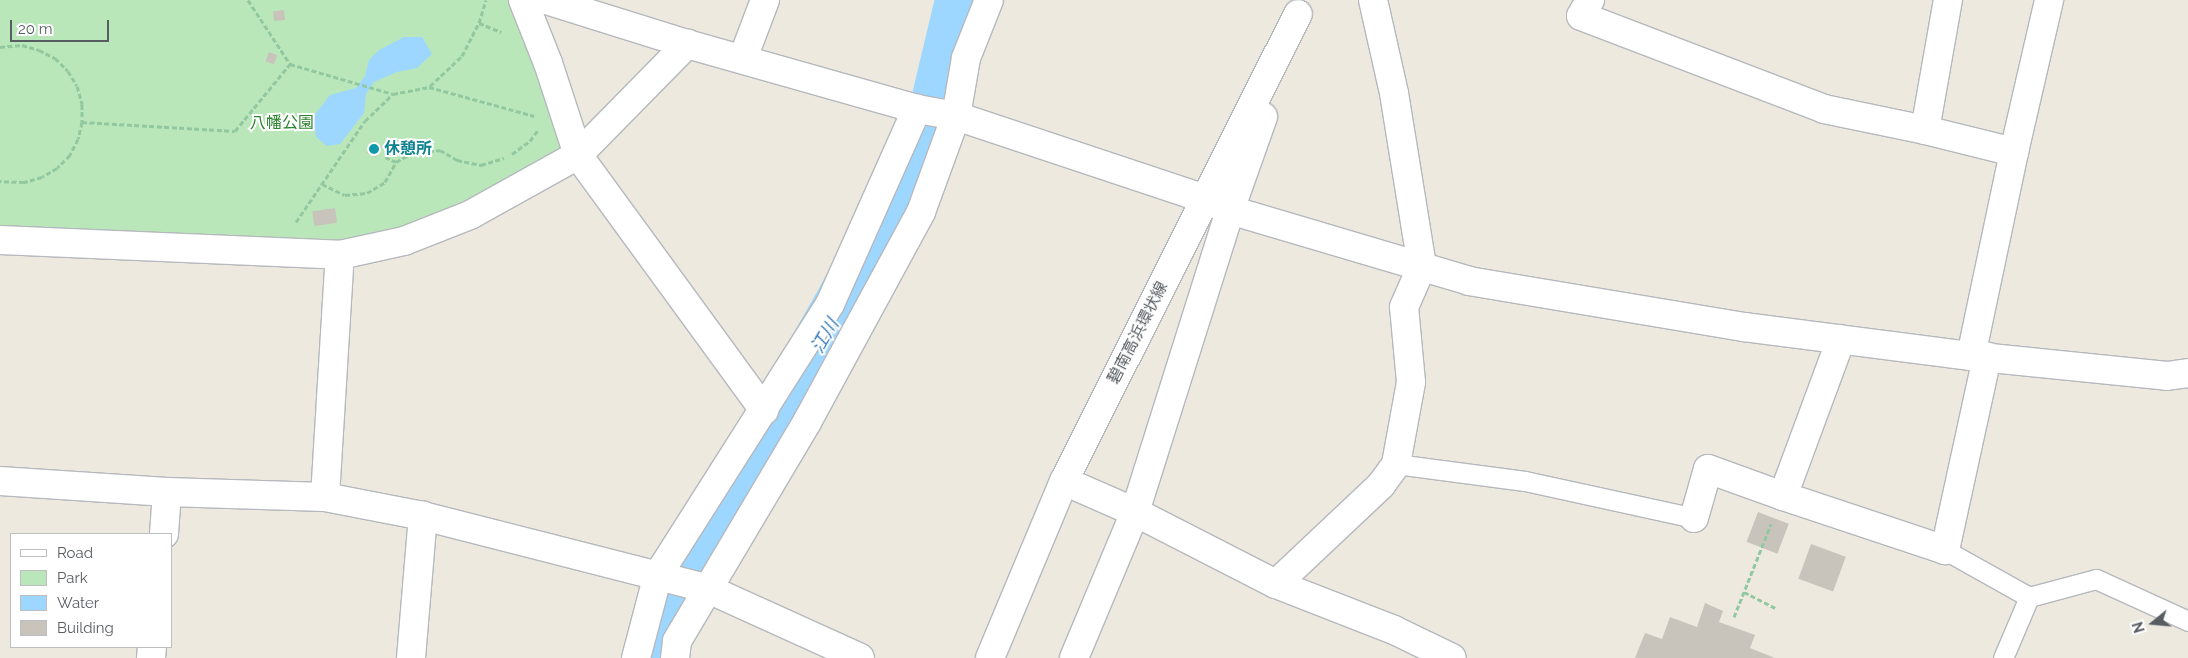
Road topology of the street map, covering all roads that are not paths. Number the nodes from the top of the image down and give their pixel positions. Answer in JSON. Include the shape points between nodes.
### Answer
{"nodes":[{"id":1,"x":523,"y":0,"type":"edge"},
{"id":2,"x":546,"y":0,"type":"edge"},
{"id":3,"x":765,"y":0,"type":"edge"},
{"id":4,"x":989,"y":0,"type":"edge"},
{"id":5,"x":1373,"y":0,"type":"edge"},
{"id":6,"x":1590,"y":0,"type":"edge"},
{"id":7,"x":1948,"y":0,"type":"edge"},
{"id":8,"x":2049,"y":0,"type":"edge"},
{"id":9,"x":581,"y":5,"type":"edge"},
{"id":10,"x":1301,"y":7,"type":"edge"},
{"id":11,"x":687,"y":44,"type":"junction"},
{"id":12,"x":743,"y":58,"type":"junction"},
{"id":13,"x":919,"y":109,"type":"junction"},
{"id":14,"x":955,"y":116,"type":"junction"},
{"id":15,"x":1925,"y":130,"type":"junction"},
{"id":16,"x":2014,"y":152,"type":"junction"},
{"id":17,"x":578,"y":155,"type":"junction"},
{"id":18,"x":1205,"y":199,"type":"junction"},
{"id":19,"x":1230,"y":210,"type":"junction"},
{"id":20,"x":0,"y":240,"type":"edge"},
{"id":21,"x":340,"y":255,"type":"junction"},
{"id":22,"x":1422,"y":266,"type":"junction"},
{"id":23,"x":1841,"y":339,"type":"junction"},
{"id":24,"x":1979,"y":357,"type":"junction"},
{"id":25,"x":2188,"y":373,"type":"edge"},
{"id":26,"x":764,"y":410,"type":"junction"},
{"id":27,"x":1396,"y":464,"type":"junction"},
{"id":28,"x":0,"y":481,"type":"edge"},
{"id":29,"x":1064,"y":481,"type":"junction"},
{"id":30,"x":167,"y":492,"type":"junction"},
{"id":31,"x":1783,"y":496,"type":"junction"},
{"id":32,"x":324,"y":497,"type":"junction"},
{"id":33,"x":1135,"y":512,"type":"junction"},
{"id":34,"x":423,"y":516,"type":"junction"},
{"id":35,"x":1694,"y":518,"type":"joint"},
{"id":36,"x":164,"y":533,"type":"edge"},
{"id":37,"x":1945,"y":550,"type":"junction"},
{"id":38,"x":659,"y":576,"type":"junction"},
{"id":39,"x":1276,"y":584,"type":"junction"},
{"id":40,"x":707,"y":588,"type":"junction"},
{"id":41,"x":2029,"y":597,"type":"junction"},
{"id":42,"x":2188,"y":621,"type":"edge"},
{"id":43,"x":410,"y":658,"type":"edge"},
{"id":44,"x":636,"y":658,"type":"edge"},
{"id":45,"x":675,"y":658,"type":"edge"},
{"id":46,"x":860,"y":658,"type":"edge"},
{"id":47,"x":990,"y":658,"type":"edge"},
{"id":48,"x":1074,"y":658,"type":"edge"},
{"id":49,"x":1452,"y":658,"type":"edge"},
{"id":50,"x":2002,"y":658,"type":"edge"}],
"edges":[{"from":1,"to":17,"type":"street","via":[[548,63],[557,123]]},
{"from":2,"to":9,"type":"street"},
{"from":3,"to":12,"type":"street"},
{"from":4,"to":14,"type":"street","via":[[966,58]]},
{"from":5,"to":22,"type":"street","via":[[1394,93]]},
{"from":6,"to":15,"type":"street","via":[[1581,16],[1824,109]]},
{"from":7,"to":15,"type":"street"},
{"from":8,"to":16,"type":"street"},
{"from":9,"to":11,"type":"street"},
{"from":10,"to":18,"type":"street","name":"碧南高浜環状線"},
{"from":10,"to":19,"type":"street","name":"碧南高浜環状線"},
{"from":11,"to":12,"type":"street"},
{"from":11,"to":17,"type":"street"},
{"from":12,"to":13,"type":"street"},
{"from":13,"to":14,"type":"street"},
{"from":13,"to":26,"type":"street","via":[[830,304]]},
{"from":14,"to":18,"type":"street"},
{"from":14,"to":40,"type":"street","via":[[921,212],[807,422]]},
{"from":15,"to":16,"type":"street"},
{"from":16,"to":24,"type":"street"},
{"from":17,"to":21,"type":"street","via":[[470,215],[404,240]]},
{"from":17,"to":26,"type":"street"},
{"from":18,"to":19,"type":"street"},
{"from":18,"to":29,"type":"street","name":"碧南高浜環状線"},
{"from":19,"to":22,"type":"street"},
{"from":19,"to":33,"type":"street","name":"碧南高浜環状線"},
{"from":20,"to":21,"type":"street"},
{"from":21,"to":32,"type":"street"},
{"from":22,"to":23,"type":"street","via":[[1479,282],[1744,327]]},
{"from":22,"to":27,"type":"street","via":[[1404,307],[1411,382]]},
{"from":23,"to":24,"type":"street"},
{"from":23,"to":31,"type":"street"},
{"from":24,"to":25,"type":"street","via":[[2166,376]]},
{"from":24,"to":37,"type":"street"},
{"from":26,"to":38,"type":"street"},
{"from":27,"to":35,"type":"lane","via":[[1525,481]]},
{"from":27,"to":39,"type":"street","via":[[1381,485]]},
{"from":28,"to":30,"type":"street"},
{"from":29,"to":33,"type":"street"},
{"from":29,"to":47,"type":"street","name":"碧南高浜環状線"},
{"from":30,"to":32,"type":"street"},
{"from":30,"to":36,"type":"street"},
{"from":31,"to":35,"type":"street","via":[[1708,469]]},
{"from":31,"to":37,"type":"street"},
{"from":32,"to":34,"type":"street"},
{"from":33,"to":39,"type":"street"},
{"from":33,"to":48,"type":"street","name":"碧南高浜環状線"},
{"from":34,"to":38,"type":"street"},
{"from":34,"to":43,"type":"street"},
{"from":37,"to":41,"type":"lane"},
{"from":38,"to":40,"type":"street"},
{"from":38,"to":44,"type":"street"},
{"from":39,"to":49,"type":"street","via":[[1394,630]]},
{"from":40,"to":45,"type":"street","via":[[676,640]]},
{"from":40,"to":46,"type":"street"},
{"from":41,"to":42,"type":"lane","via":[[2096,578]]},
{"from":41,"to":50,"type":"lane"}]}
